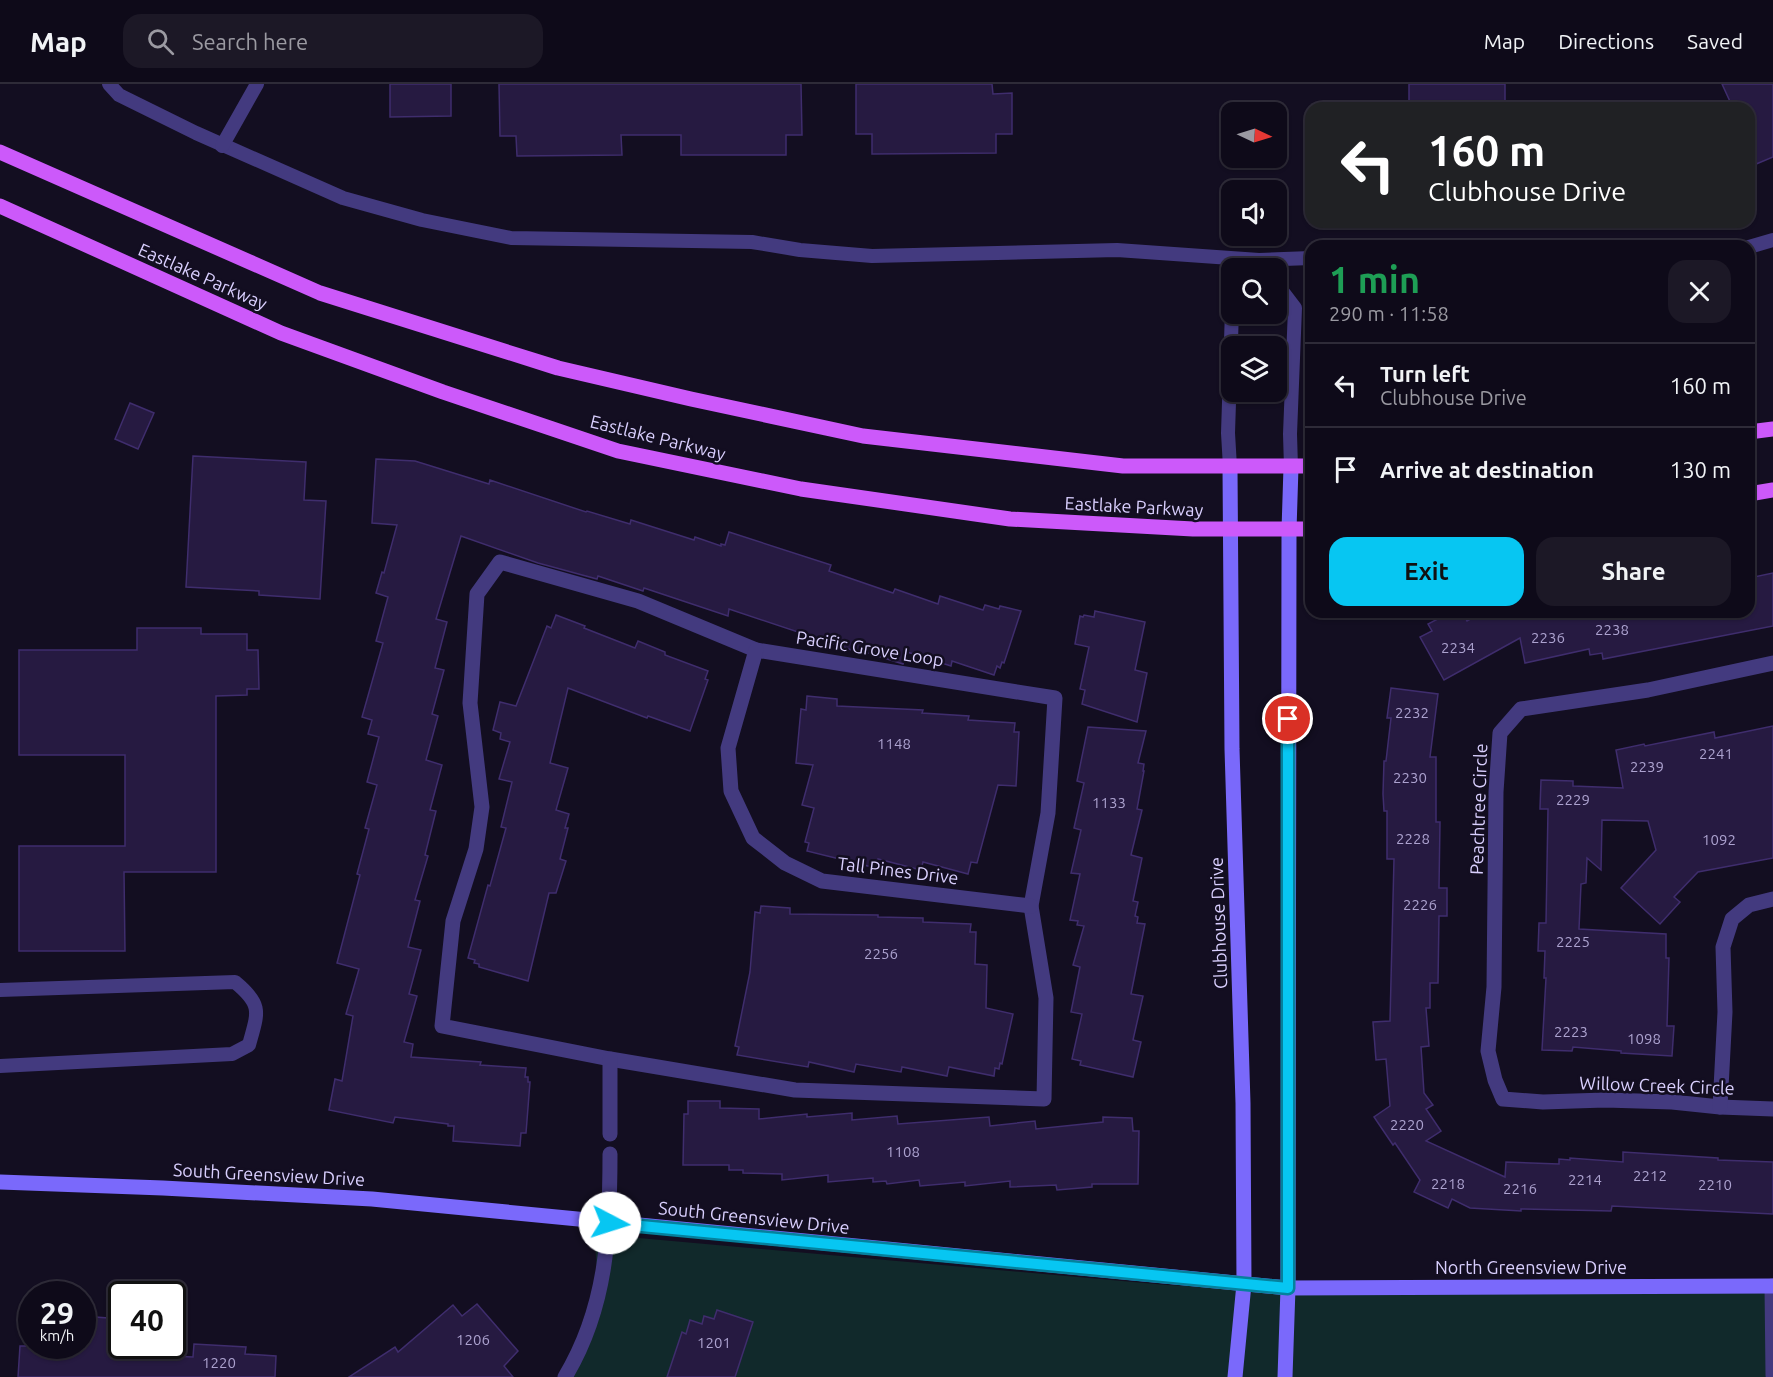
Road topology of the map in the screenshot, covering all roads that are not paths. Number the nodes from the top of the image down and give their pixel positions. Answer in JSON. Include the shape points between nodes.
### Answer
{"nodes":[{"id":1,"x":109,"y":84,"type":"edge"},
{"id":2,"x":256,"y":84,"type":"edge"},
{"id":3,"x":222,"y":146,"type":"junction"},
{"id":4,"x":0,"y":152,"type":"edge"},
{"id":5,"x":0,"y":206,"type":"edge"},
{"id":6,"x":1773,"y":240,"type":"edge"},
{"id":7,"x":1755,"y":245,"type":"edge"},
{"id":8,"x":1305,"y":259,"type":"edge"},
{"id":9,"x":1221,"y":262,"type":"edge"},
{"id":10,"x":1287,"y":262,"type":"edge"},
{"id":11,"x":1287,"y":297,"type":"edge"},
{"id":12,"x":1232,"y":324,"type":"edge"},
{"id":13,"x":1773,"y":429,"type":"edge"},
{"id":14,"x":1755,"y":431,"type":"edge"},
{"id":15,"x":1305,"y":466,"type":"edge"},
{"id":16,"x":1291,"y":467,"type":"junction"},
{"id":17,"x":1230,"y":468,"type":"junction"},
{"id":18,"x":1773,"y":490,"type":"edge"},
{"id":19,"x":1755,"y":493,"type":"edge"},
{"id":20,"x":1229,"y":529,"type":"junction"},
{"id":21,"x":1305,"y":529,"type":"edge"},
{"id":22,"x":1288,"y":530,"type":"junction"},
{"id":23,"x":756,"y":650,"type":"junction"},
{"id":24,"x":1773,"y":663,"type":"edge"},
{"id":25,"x":1773,"y":899,"type":"edge"},
{"id":26,"x":1031,"y":906,"type":"junction"},
{"id":27,"x":0,"y":990,"type":"edge"},
{"id":28,"x":610,"y":1059,"type":"junction"},
{"id":29,"x":0,"y":1066,"type":"edge"},
{"id":30,"x":1503,"y":1099,"type":"joint"},
{"id":31,"x":1720,"y":1107,"type":"junction"},
{"id":32,"x":1773,"y":1109,"type":"edge"},
{"id":33,"x":610,"y":1134,"type":"dead end"},
{"id":34,"x":610,"y":1154,"type":"dead end"},
{"id":35,"x":0,"y":1182,"type":"edge"},
{"id":36,"x":610,"y":1223,"type":"junction"},
{"id":37,"x":1244,"y":1284,"type":"junction"},
{"id":38,"x":1772,"y":1286,"type":"edge"},
{"id":39,"x":1288,"y":1288,"type":"junction"},
{"id":40,"x":1773,"y":1376,"type":"edge"},
{"id":41,"x":565,"y":1377,"type":"edge"},
{"id":42,"x":1234,"y":1377,"type":"edge"},
{"id":43,"x":1285,"y":1377,"type":"edge"}],
"edges":[{"from":1,"to":3,"type":"lane","via":[[119,95]]},
{"from":2,"to":3,"type":"lane"},
{"from":3,"to":9,"type":"lane","via":[[343,198],[422,220],[511,238],[752,242],[872,255],[1117,250]]},
{"from":4,"to":17,"type":"main road","name":"Eastlake Parkway","via":[[320,293],[558,368],[863,436],[1123,466]]},
{"from":5,"to":20,"type":"main road","name":"Eastlake Parkway","via":[[281,333],[442,393],[618,451],[801,489],[1010,519]]},
{"from":6,"to":7,"type":"lane"},
{"from":8,"to":10,"type":"lane"},
{"from":11,"to":16,"type":"lane","via":[[1295,308]]},
{"from":12,"to":17,"type":"lane"},
{"from":13,"to":14,"type":"main road"},
{"from":15,"to":16,"type":"main road","name":"Eastlake Parkway"},
{"from":16,"to":17,"type":"main road","name":"Eastlake Parkway"},
{"from":16,"to":22,"type":"street"},
{"from":17,"to":20,"type":"street","name":"Clubhouse Drive"},
{"from":18,"to":19,"type":"main road"},
{"from":20,"to":22,"type":"main road","name":"Eastlake Parkway"},
{"from":20,"to":37,"type":"street","name":"Clubhouse Drive"},
{"from":21,"to":22,"type":"main road","name":"Eastlake Parkway"},
{"from":22,"to":39,"type":"street"},
{"from":23,"to":26,"type":"street","name":"Tall Pines Drive","via":[[728,748],[731,791],[753,838],[785,863],[822,881]]},
{"from":23,"to":26,"type":"street","name":"Pacific Grove Loop","via":[[1055,698],[1048,813]]},
{"from":23,"to":28,"type":"street","name":"Pacific Grove Loop","via":[[638,601],[500,562],[477,594],[470,703],[482,807],[476,849],[453,921],[442,1026]]},
{"from":24,"to":30,"type":"street","name":"Peachtree Circle","via":[[1648,690],[1521,710],[1500,733],[1494,987],[1488,1051]]},
{"from":25,"to":31,"type":"street","via":[[1749,905],[1732,919],[1723,947],[1725,1012]]},
{"from":26,"to":28,"type":"street","name":"Pacific Grove Loop","via":[[1046,998],[1044,1099],[795,1090]]},
{"from":27,"to":29,"type":"lane","via":[[235,982],[252,996],[257,1017],[249,1045],[232,1054]]},
{"from":28,"to":33,"type":"street"},
{"from":30,"to":31,"type":"street","name":"Willow Creek Circle","via":[[1660,1101]]},
{"from":31,"to":32,"type":"street","name":"Willow Creek Circle"},
{"from":34,"to":36,"type":"street"},
{"from":35,"to":36,"type":"street","name":"South Greensview Drive","via":[[372,1199]]},
{"from":36,"to":37,"type":"street","name":"South Greensview Drive"},
{"from":36,"to":41,"type":"street","via":[[598,1301],[585,1340]]},
{"from":37,"to":39,"type":"street","name":"South Greensview Drive"},
{"from":37,"to":42,"type":"street","name":"Clubhouse Drive"},
{"from":38,"to":39,"type":"street","name":"North Greensview Drive"},
{"from":38,"to":40,"type":"street"},
{"from":39,"to":43,"type":"street"}]}
